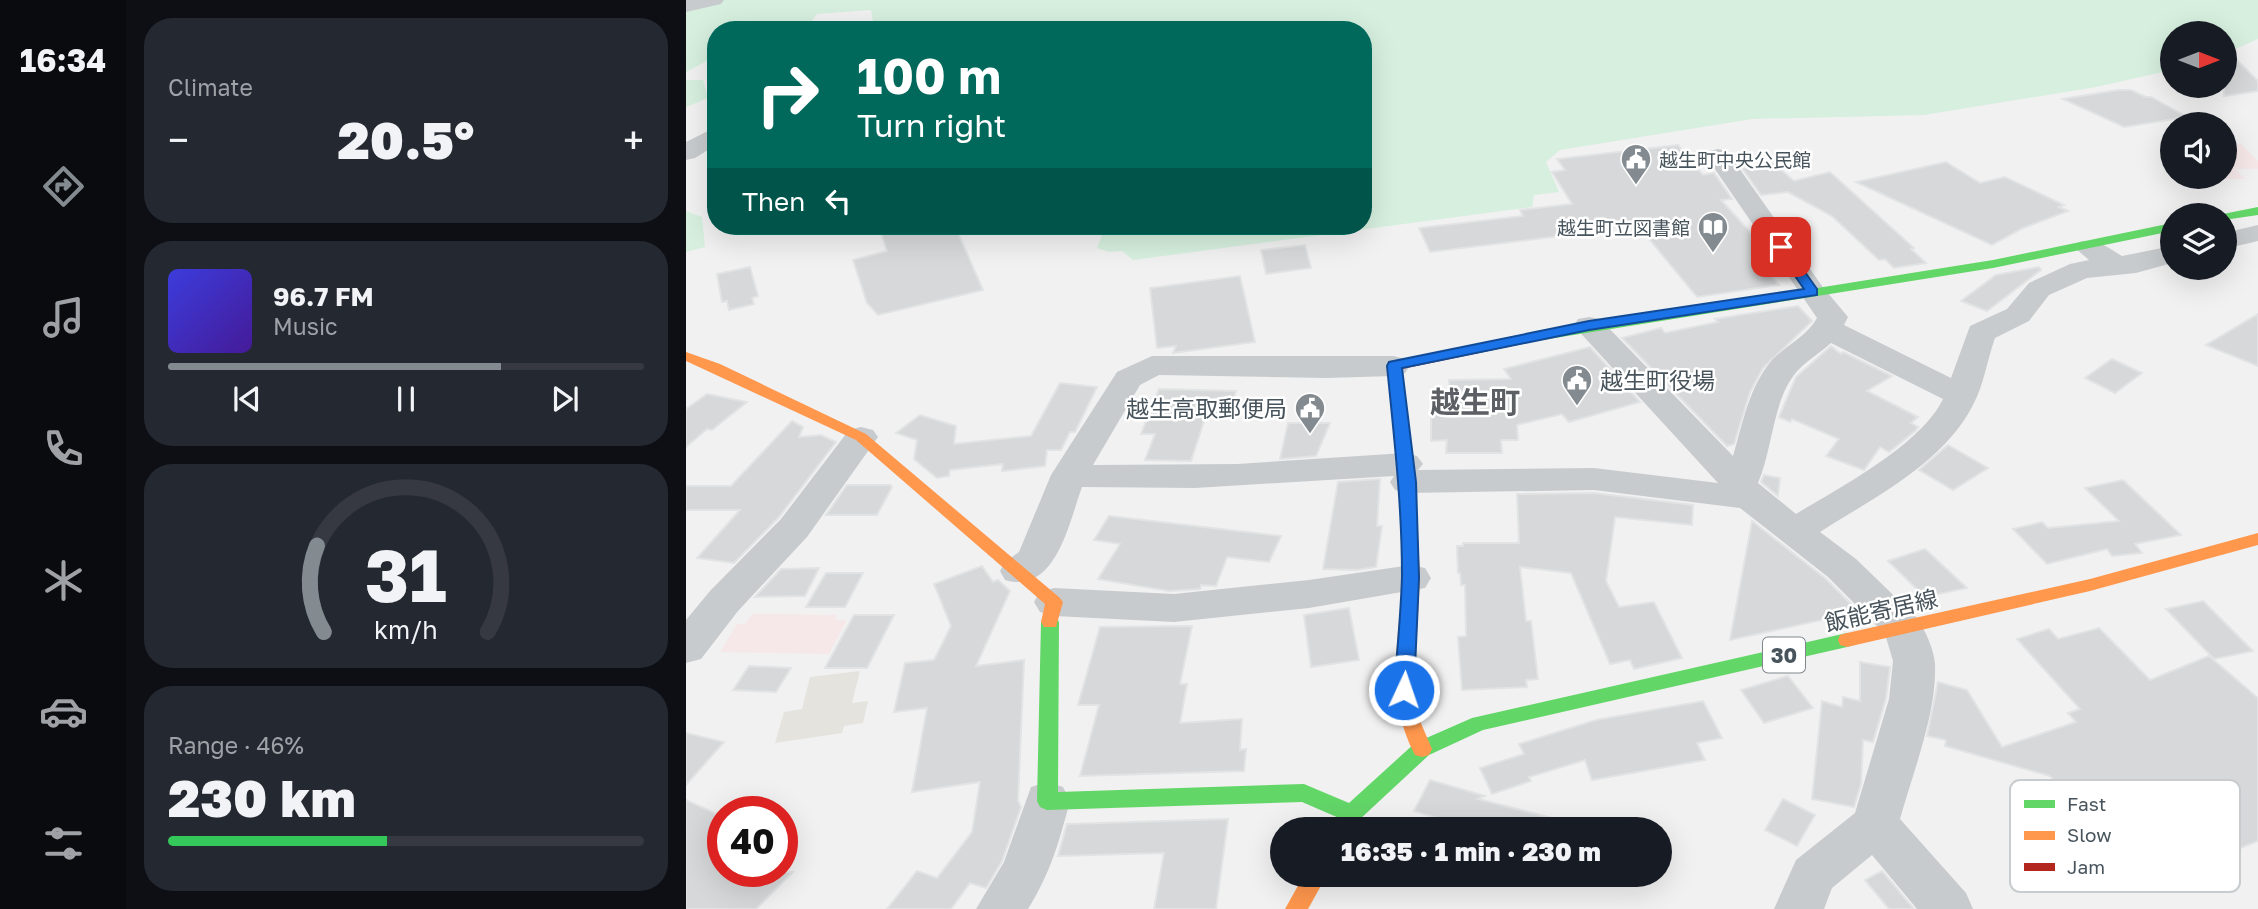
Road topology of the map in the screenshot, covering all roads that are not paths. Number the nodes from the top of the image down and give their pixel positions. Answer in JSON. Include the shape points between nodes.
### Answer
{"nodes":[{"id":1,"x":714,"y":0,"type":"edge"},
{"id":2,"x":686,"y":6,"type":"edge"},
{"id":3,"x":707,"y":140,"type":"edge"},
{"id":4,"x":686,"y":153,"type":"edge"},
{"id":5,"x":1718,"y":156,"type":"dead end"},
{"id":6,"x":2258,"y":211,"type":"edge"},
{"id":7,"x":2237,"y":214,"type":"edge"},
{"id":8,"x":2160,"y":230,"type":"edge"},
{"id":9,"x":2258,"y":233,"type":"edge"},
{"id":10,"x":2237,"y":238,"type":"edge"},
{"id":11,"x":2088,"y":248,"type":"junction"},
{"id":12,"x":2160,"y":257,"type":"edge"},
{"id":13,"x":2116,"y":265,"type":"junction"},
{"id":14,"x":1812,"y":292,"type":"junction"},
{"id":15,"x":1589,"y":326,"type":"junction"},
{"id":16,"x":1828,"y":329,"type":"junction"},
{"id":17,"x":686,"y":356,"type":"edge"},
{"id":18,"x":1394,"y":366,"type":"junction"},
{"id":19,"x":1960,"y":395,"type":"junction"},
{"id":20,"x":861,"y":437,"type":"junction"},
{"id":21,"x":1406,"y":473,"type":"junction"},
{"id":22,"x":1069,"y":475,"type":"junction"},
{"id":23,"x":1745,"y":491,"type":"junction"},
{"id":24,"x":1794,"y":532,"type":"junction"},
{"id":25,"x":2258,"y":539,"type":"edge"},
{"id":26,"x":1018,"y":571,"type":"junction"},
{"id":27,"x":1410,"y":578,"type":"junction"},
{"id":28,"x":1054,"y":602,"type":"junction"},
{"id":29,"x":1903,"y":628,"type":"junction"},
{"id":30,"x":686,"y":648,"type":"edge"},
{"id":31,"x":1422,"y":749,"type":"junction"},
{"id":32,"x":1047,"y":801,"type":"junction"},
{"id":33,"x":1352,"y":814,"type":"junction"},
{"id":34,"x":1350,"y":817,"type":"edge"},
{"id":35,"x":1875,"y":824,"type":"junction"},
{"id":36,"x":1309,"y":887,"type":"edge"},
{"id":37,"x":1001,"y":909,"type":"edge"},
{"id":38,"x":1296,"y":909,"type":"edge"},
{"id":39,"x":1799,"y":909,"type":"edge"},
{"id":40,"x":1948,"y":909,"type":"edge"}],
"edges":[{"from":1,"to":2,"type":"street"},
{"from":3,"to":4,"type":"street"},
{"from":5,"to":14,"type":"street"},
{"from":6,"to":7,"type":"street"},
{"from":8,"to":11,"type":"street"},
{"from":9,"to":10,"type":"street"},
{"from":11,"to":13,"type":"street"},
{"from":11,"to":14,"type":"street"},
{"from":12,"to":13,"type":"street"},
{"from":13,"to":19,"type":"street","via":[[2080,270],[2039,289],[2018,315],[1981,332]]},
{"from":14,"to":15,"type":"street"},
{"from":14,"to":16,"type":"street","via":[[1833,317]]},
{"from":15,"to":18,"type":"street"},
{"from":15,"to":23,"type":"street"},
{"from":16,"to":19,"type":"street"},
{"from":16,"to":23,"type":"street","via":[[1777,375]]},
{"from":17,"to":20,"type":"street"},
{"from":18,"to":21,"type":"street"},
{"from":18,"to":22,"type":"street","via":[[1152,366],[1128,379]]},
{"from":19,"to":24,"type":"street","via":[[1946,422],[1900,463]]},
{"from":20,"to":26,"type":"street"},
{"from":20,"to":30,"type":"street","via":[[794,528]]},
{"from":21,"to":22,"type":"street"},
{"from":21,"to":23,"type":"street","via":[[1594,479]]},
{"from":21,"to":27,"type":"street"},
{"from":22,"to":26,"type":"street","via":[[1035,559]]},
{"from":23,"to":24,"type":"street"},
{"from":24,"to":29,"type":"street","via":[[1842,568]]},
{"from":25,"to":29,"type":"street","name":"飯能寄居線","number":"30","via":[[2090,586]]},
{"from":26,"to":28,"type":"street"},
{"from":27,"to":28,"type":"street","via":[[1174,608]]},
{"from":27,"to":31,"type":"street","via":[[1404,690]]},
{"from":28,"to":32,"type":"street","via":[[1048,634]]},
{"from":29,"to":31,"type":"street","name":"飯能寄居線","number":"30","via":[[1479,723]]},
{"from":29,"to":35,"type":"street","via":[[1913,661],[1911,699]]},
{"from":31,"to":33,"type":"street","name":"飯能寄居線","number":"30"},
{"from":32,"to":33,"type":"street","via":[[1304,793]]},
{"from":32,"to":37,"type":"street","via":[[1026,870]]},
{"from":33,"to":34,"type":"street","name":"飯能寄居線","number":"30"},
{"from":35,"to":39,"type":"street","via":[[1813,874]]},
{"from":35,"to":40,"type":"street"},
{"from":36,"to":38,"type":"street"}]}
